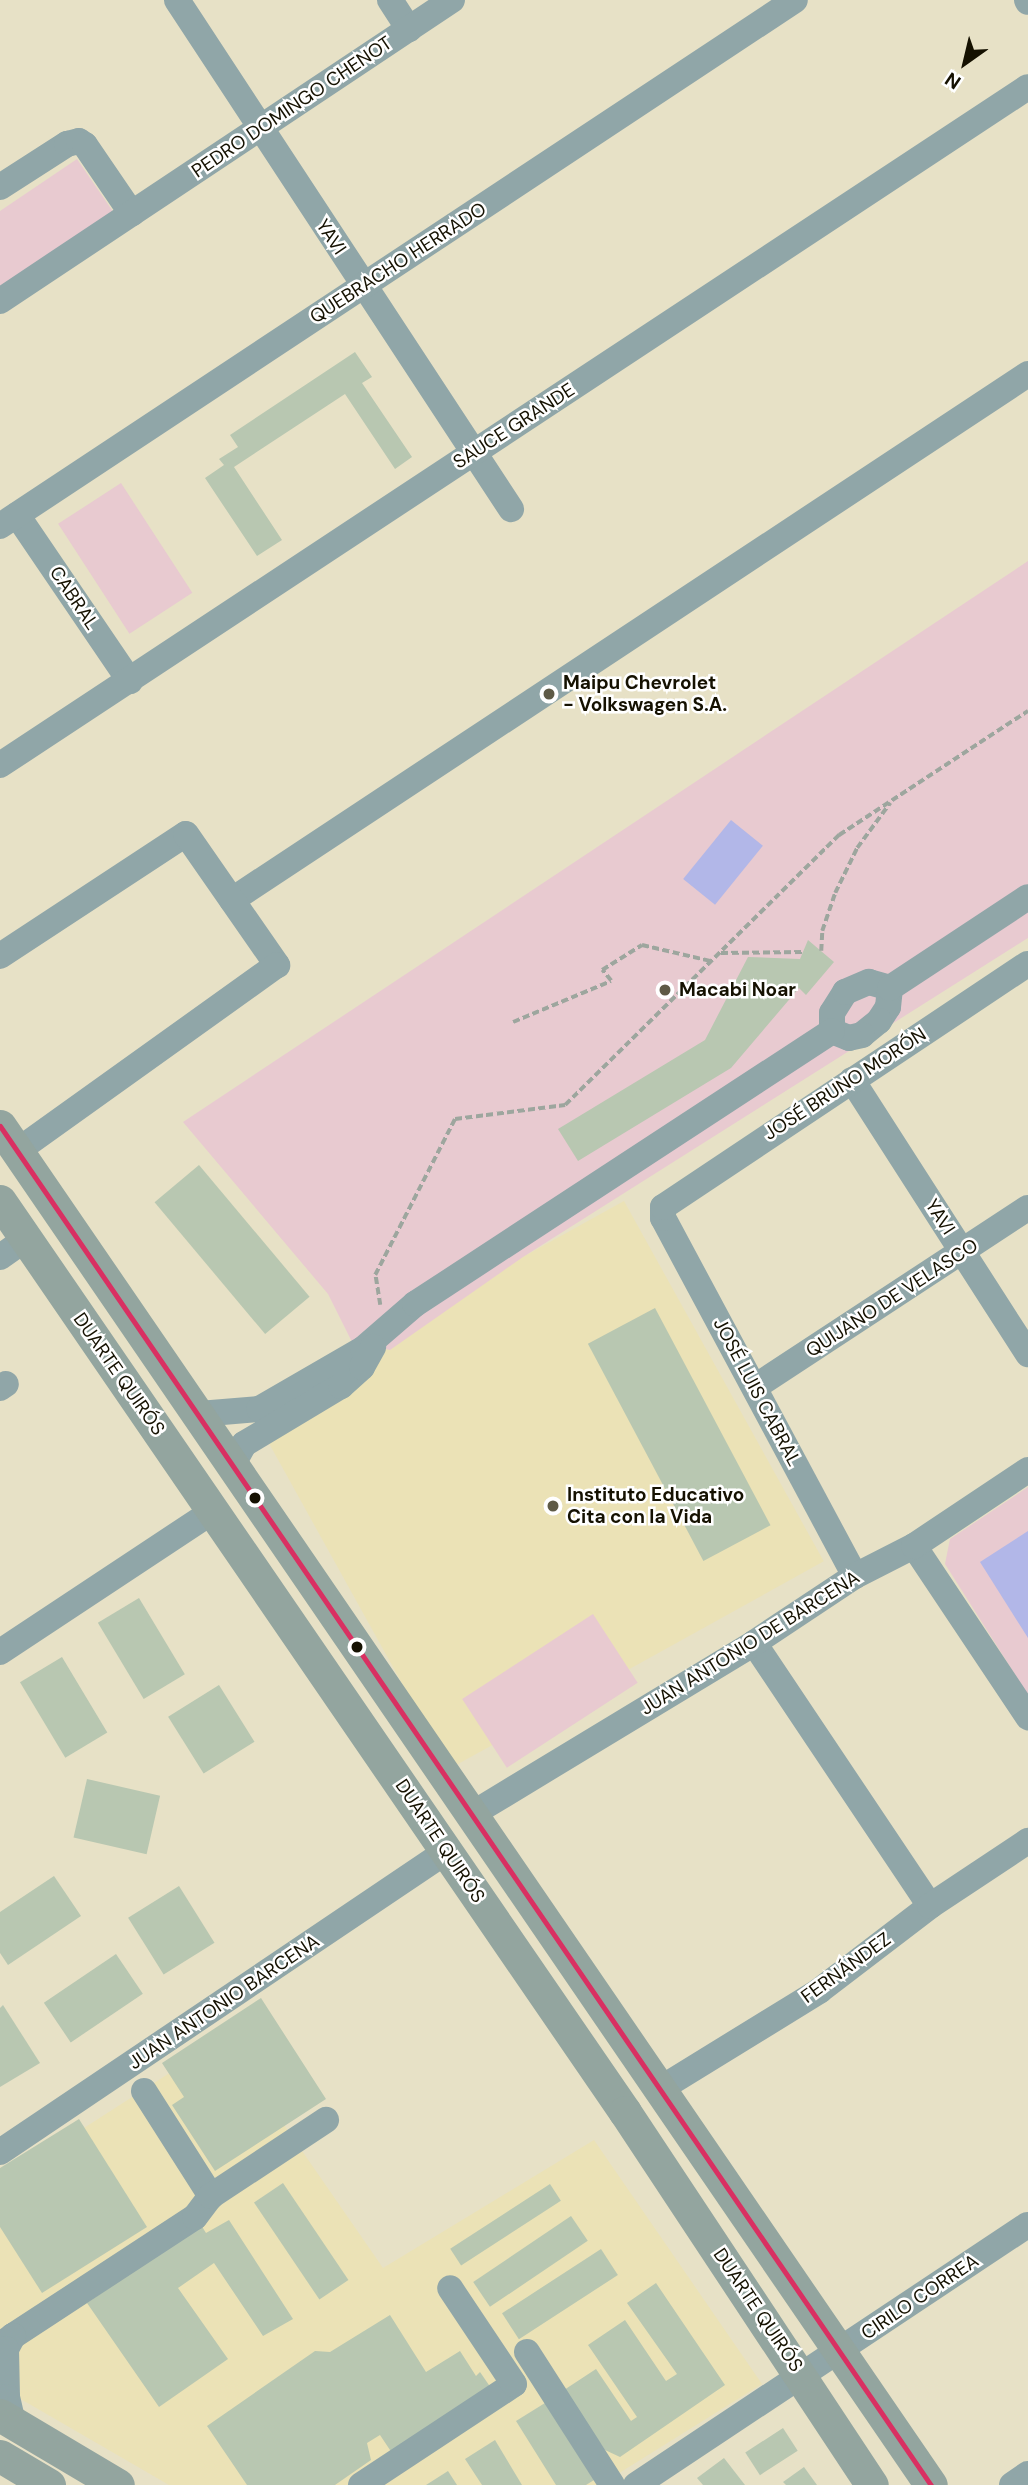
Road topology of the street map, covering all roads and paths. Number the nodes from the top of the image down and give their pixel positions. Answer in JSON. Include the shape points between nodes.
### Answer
{"nodes":[{"id":1,"x":177,"y":0,"type":"edge"},
{"id":2,"x":390,"y":0,"type":"edge"},
{"id":3,"x":452,"y":0,"type":"edge"},
{"id":4,"x":795,"y":0,"type":"edge"},
{"id":5,"x":409,"y":29,"type":"junction"},
{"id":6,"x":1028,"y":87,"type":"edge"},
{"id":7,"x":258,"y":128,"type":"junction"},
{"id":8,"x":0,"y":187,"type":"edge"},
{"id":9,"x":132,"y":214,"type":"junction"},
{"id":10,"x":363,"y":286,"type":"junction"},
{"id":11,"x":0,"y":301,"type":"edge"},
{"id":12,"x":1028,"y":373,"type":"edge"},
{"id":13,"x":474,"y":453,"type":"junction"},
{"id":14,"x":511,"y":509,"type":"dead end"},
{"id":15,"x":9,"y":520,"type":"edge"},
{"id":16,"x":130,"y":681,"type":"junction"},
{"id":17,"x":1028,"y":711,"type":"edge"},
{"id":18,"x":0,"y":765,"type":"edge"},
{"id":19,"x":893,"y":799,"type":"junction"},
{"id":20,"x":1028,"y":897,"type":"edge"},
{"id":21,"x":232,"y":900,"type":"junction"},
{"id":22,"x":821,"y":951,"type":"dead end"},
{"id":23,"x":803,"y":952,"type":"dead end"},
{"id":24,"x":720,"y":953,"type":"junction"},
{"id":25,"x":0,"y":956,"type":"edge"},
{"id":26,"x":711,"y":961,"type":"junction"},
{"id":27,"x":1028,"y":964,"type":"edge"},
{"id":28,"x":890,"y":988,"type":"junction"},
{"id":29,"x":513,"y":1022,"type":"dead end"},
{"id":30,"x":832,"y":1031,"type":"junction"},
{"id":31,"x":852,"y":1080,"type":"junction"},
{"id":32,"x":8,"y":1139,"type":"edge"},
{"id":33,"x":663,"y":1207,"type":"joint"},
{"id":34,"x":1028,"y":1208,"type":"edge"},
{"id":35,"x":8,"y":1230,"type":"edge"},
{"id":36,"x":962,"y":1252,"type":"junction"},
{"id":37,"x":383,"y":1333,"type":"junction"},
{"id":38,"x":1028,"y":1354,"type":"edge"},
{"id":39,"x":755,"y":1387,"type":"junction"},
{"id":40,"x":199,"y":1414,"type":"junction"},
{"id":41,"x":233,"y":1464,"type":"junction"},
{"id":42,"x":1028,"y":1470,"type":"edge"},
{"id":43,"x":213,"y":1511,"type":"junction"},
{"id":44,"x":914,"y":1546,"type":"junction"},
{"id":45,"x":855,"y":1576,"type":"junction"},
{"id":46,"x":754,"y":1643,"type":"junction"},
{"id":47,"x":0,"y":1653,"type":"edge"},
{"id":48,"x":1028,"y":1717,"type":"edge"},
{"id":49,"x":472,"y":1814,"type":"junction"},
{"id":50,"x":1028,"y":1840,"type":"edge"},
{"id":51,"x":447,"y":1851,"type":"junction"},
{"id":52,"x":930,"y":1906,"type":"junction"},
{"id":53,"x":660,"y":2089,"type":"junction"},
{"id":54,"x":144,"y":2091,"type":"dead end"},
{"id":55,"x":326,"y":2120,"type":"dead end"},
{"id":56,"x":0,"y":2152,"type":"edge"},
{"id":57,"x":211,"y":2196,"type":"junction"},
{"id":58,"x":1028,"y":2225,"type":"edge"},
{"id":59,"x":450,"y":2288,"type":"dead end"},
{"id":60,"x":7,"y":2340,"type":"edge"},
{"id":61,"x":839,"y":2350,"type":"junction"},
{"id":62,"x":527,"y":2352,"type":"dead end"},
{"id":63,"x":802,"y":2374,"type":"junction"},
{"id":64,"x":7,"y":2419,"type":"edge"},
{"id":65,"x":0,"y":2456,"type":"edge"},
{"id":66,"x":1028,"y":2474,"type":"edge"},
{"id":67,"x":49,"y":2485,"type":"edge"},
{"id":68,"x":118,"y":2485,"type":"edge"},
{"id":69,"x":361,"y":2485,"type":"edge"},
{"id":70,"x":612,"y":2485,"type":"edge"},
{"id":71,"x":636,"y":2485,"type":"edge"},
{"id":72,"x":872,"y":2485,"type":"edge"},
{"id":73,"x":931,"y":2485,"type":"edge"},
{"id":74,"x":1012,"y":2485,"type":"edge"}],
"edges":[{"from":1,"to":7,"type":"street","name":"YAVI"},
{"from":2,"to":5,"type":"street"},
{"from":3,"to":5,"type":"street","name":"PEDRO DOMINGO CHENOT"},
{"from":4,"to":10,"type":"street","name":"QUEBRACHO HERRADO"},
{"from":5,"to":7,"type":"street","name":"PEDRO DOMINGO CHENOT"},
{"from":6,"to":13,"type":"street","name":"SAUCE GRANDE"},
{"from":7,"to":9,"type":"street","name":"PEDRO DOMINGO CHENOT"},
{"from":7,"to":10,"type":"street","name":"YAVI"},
{"from":8,"to":9,"type":"street","via":[[79,141]]},
{"from":9,"to":11,"type":"street","name":"PEDRO DOMINGO CHENOT"},
{"from":10,"to":13,"type":"street","name":"YAVI"},
{"from":10,"to":15,"type":"street","name":"QUEBRACHO HERRADO"},
{"from":12,"to":21,"type":"street"},
{"from":13,"to":14,"type":"street","name":"YAVI"},
{"from":13,"to":16,"type":"street","name":"SAUCE GRANDE"},
{"from":15,"to":16,"type":"street","name":"CABRAL"},
{"from":16,"to":18,"type":"street","name":"SAUCE GRANDE"},
{"from":17,"to":19,"type":"path"},
{"from":19,"to":22,"type":"path","via":[[857,848],[835,893],[822,931]]},
{"from":19,"to":24,"type":"path","via":[[839,835]]},
{"from":20,"to":28,"type":"street"},
{"from":21,"to":25,"type":"street","via":[[186,834]]},
{"from":21,"to":32,"type":"street","via":[[277,965]]},
{"from":23,"to":24,"type":"path"},
{"from":24,"to":26,"type":"path"},
{"from":26,"to":29,"type":"path","via":[[642,946],[602,970],[611,981]]},
{"from":26,"to":37,"type":"path","via":[[565,1105],[455,1119],[375,1275]]},
{"from":27,"to":31,"type":"street","name":"JOSÉ BRUNO MORÓN"},
{"from":28,"to":30,"type":"street","via":[[888,1007],[862,1035],[849,1038]]},
{"from":28,"to":30,"type":"street","via":[[869,982],[845,992],[832,1013]]},
{"from":30,"to":37,"type":"street","via":[[415,1304]]},
{"from":31,"to":33,"type":"street","name":"JOSÉ BRUNO MORÓN"},
{"from":31,"to":36,"type":"street","name":"YAVI"},
{"from":32,"to":40,"type":"main road"},
{"from":33,"to":39,"type":"street","name":"JOSÉ LUIS CABRAL","via":[[663,1218]]},
{"from":34,"to":36,"type":"street","name":"QUIJANO DE VELASCO"},
{"from":35,"to":43,"type":"main road","name":"DUARTE QUIRÓS"},
{"from":36,"to":38,"type":"street","name":"YAVI"},
{"from":36,"to":39,"type":"street","name":"QUIJANO DE VELASCO"},
{"from":37,"to":40,"type":"street","via":[[289,1388],[268,1406]]},
{"from":37,"to":41,"type":"street","via":[[362,1367],[341,1386],[244,1444]]},
{"from":39,"to":45,"type":"street","name":"JOSÉ LUIS CABRAL"},
{"from":40,"to":41,"type":"main road"},
{"from":41,"to":49,"type":"main road"},
{"from":42,"to":44,"type":"street","name":"JUAN ANTONIO DE BARCENA"},
{"from":43,"to":47,"type":"street"},
{"from":43,"to":51,"type":"main road","name":"DUARTE QUIRÓS"},
{"from":44,"to":45,"type":"street","name":"JUAN ANTONIO DE BARCENA"},
{"from":44,"to":48,"type":"street"},
{"from":45,"to":46,"type":"street","name":"JUAN ANTONIO DE BARCENA"},
{"from":46,"to":49,"type":"street","name":"JUAN ANTONIO DE BARCENA"},
{"from":46,"to":52,"type":"street"},
{"from":49,"to":53,"type":"main road"},
{"from":50,"to":52,"type":"street","name":"FERNÁNDEZ"},
{"from":51,"to":56,"type":"street","name":"JUAN ANTONIO BARCENA"},
{"from":51,"to":63,"type":"main road","name":"DUARTE QUIRÓS"},
{"from":52,"to":53,"type":"street","name":"FERNÁNDEZ","via":[[819,1991]]},
{"from":53,"to":61,"type":"main road"},
{"from":54,"to":57,"type":"street"},
{"from":55,"to":57,"type":"street"},
{"from":57,"to":60,"type":"street","via":[[195,2217]]},
{"from":58,"to":61,"type":"street","name":"CIRILO CORREA"},
{"from":59,"to":69,"type":"street","via":[[514,2384]]},
{"from":60,"to":64,"type":"street"},
{"from":61,"to":63,"type":"street","name":"CIRILO CORREA"},
{"from":61,"to":73,"type":"main road"},
{"from":62,"to":70,"type":"street"},
{"from":63,"to":71,"type":"street","name":"CIRILO CORREA"},
{"from":63,"to":72,"type":"main road","name":"DUARTE QUIRÓS"},
{"from":64,"to":68,"type":"main road"},
{"from":65,"to":67,"type":"main road"},
{"from":66,"to":74,"type":"street"}]}
